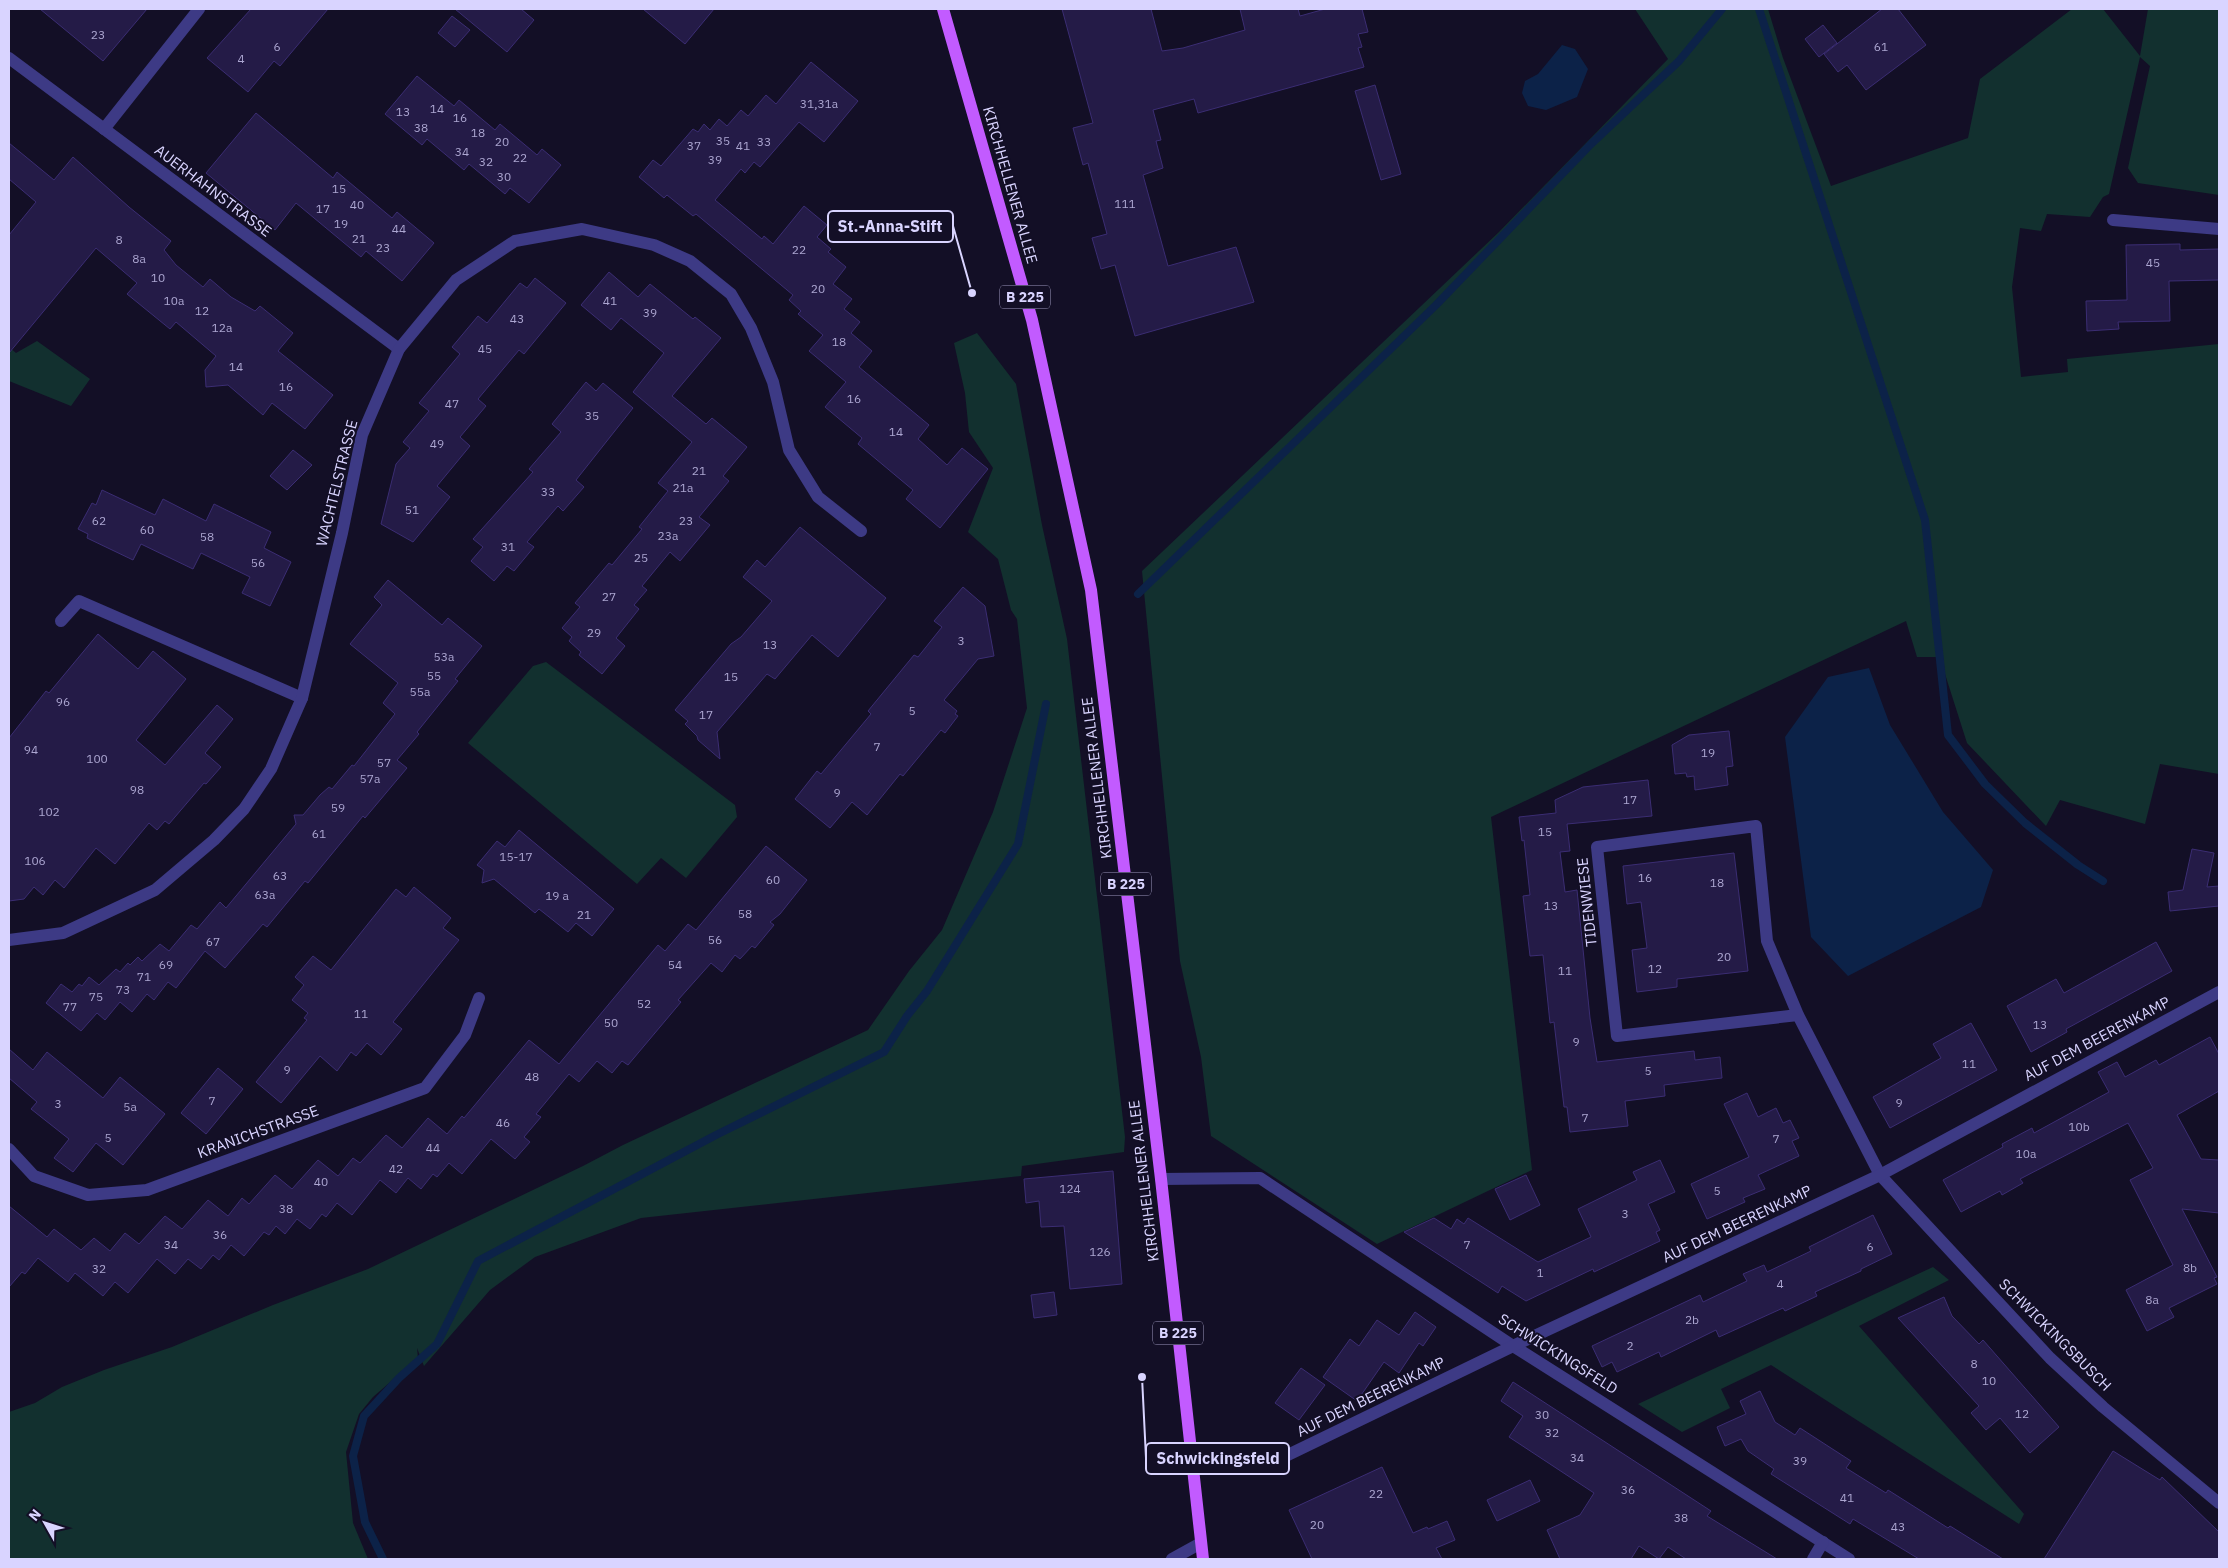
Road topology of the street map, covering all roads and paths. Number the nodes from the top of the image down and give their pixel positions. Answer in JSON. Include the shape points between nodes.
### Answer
{"nodes":[{"id":1,"x":199,"y":9,"type":"edge"},
{"id":2,"x":943,"y":9,"type":"edge"},
{"id":3,"x":9,"y":58,"type":"edge"},
{"id":4,"x":104,"y":129,"type":"junction"},
{"id":5,"x":2113,"y":220,"type":"dead end"},
{"id":6,"x":2219,"y":229,"type":"edge"},
{"id":7,"x":398,"y":350,"type":"junction"},
{"id":8,"x":861,"y":531,"type":"dead end"},
{"id":9,"x":61,"y":621,"type":"dead end"},
{"id":10,"x":302,"y":698,"type":"junction"},
{"id":11,"x":9,"y":940,"type":"edge"},
{"id":12,"x":2218,"y":996,"type":"edge"},
{"id":13,"x":479,"y":998,"type":"dead end"},
{"id":14,"x":1798,"y":1015,"type":"junction"},
{"id":15,"x":9,"y":1149,"type":"edge"},
{"id":16,"x":1880,"y":1175,"type":"junction"},
{"id":17,"x":1161,"y":1180,"type":"junction"},
{"id":18,"x":1513,"y":1346,"type":"junction"},
{"id":19,"x":1265,"y":1466,"type":"dead end"},
{"id":20,"x":2219,"y":1503,"type":"edge"},
{"id":21,"x":1823,"y":1542,"type":"junction"},
{"id":22,"x":1201,"y":1544,"type":"junction"},
{"id":23,"x":1172,"y":1559,"type":"edge"},
{"id":24,"x":1202,"y":1559,"type":"edge"},
{"id":25,"x":1813,"y":1559,"type":"edge"},
{"id":26,"x":1850,"y":1559,"type":"edge"}],
"edges":[{"from":1,"to":4,"type":"street"},
{"from":2,"to":17,"type":"main road","name":"KIRCHHELLENER ALLEE","number":"B 225","via":[[1032,320],[1091,590]]},
{"from":3,"to":4,"type":"street","name":"AUERHAHNSTRASSE"},
{"from":4,"to":7,"type":"street","name":"AUERHAHNSTRASSE"},
{"from":5,"to":6,"type":"street"},
{"from":7,"to":8,"type":"street","name":"WACHTELSTRASSE","via":[[456,280],[515,241],[582,229],[654,245],[690,261],[731,294],[751,328],[773,382],[788,450],[818,497]]},
{"from":7,"to":10,"type":"street","name":"WACHTELSTRASSE","via":[[362,435]]},
{"from":9,"to":10,"type":"street","via":[[79,601]]},
{"from":10,"to":11,"type":"street","name":"WACHTELSTRASSE","via":[[271,769],[244,809],[214,840],[155,890],[64,933]]},
{"from":12,"to":16,"type":"street","name":"AUF DEM BEERENKAMP"},
{"from":13,"to":15,"type":"street","name":"KRANICHSTRASSE","via":[[465,1035],[425,1088],[147,1190],[88,1195],[34,1176]]},
{"from":14,"to":14,"type":"street","name":"TIDENWIESE","via":[[1767,941],[1756,826],[1597,847],[1617,1036]]},
{"from":14,"to":16,"type":"street","name":"TIDENWIESE"},
{"from":16,"to":18,"type":"street","name":"AUF DEM BEERENKAMP"},
{"from":16,"to":20,"type":"street","name":"SCHWICKINGSBUSCH","via":[[2050,1358],[2102,1407]]},
{"from":17,"to":18,"type":"street","name":"SCHWICKINGSFELD","via":[[1260,1178]]},
{"from":17,"to":22,"type":"main road","name":"KIRCHHELLENER ALLEE","number":"B 225"},
{"from":18,"to":19,"type":"street","name":"AUF DEM BEERENKAMP"},
{"from":18,"to":21,"type":"street","name":"SCHWICKINGSFELD"},
{"from":21,"to":25,"type":"street"},
{"from":21,"to":26,"type":"street","name":"SCHWICKINGSFELD"},
{"from":22,"to":23,"type":"street"},
{"from":22,"to":24,"type":"main road","name":"KIRCHHELLENER ALLEE","number":"B 225"}]}
